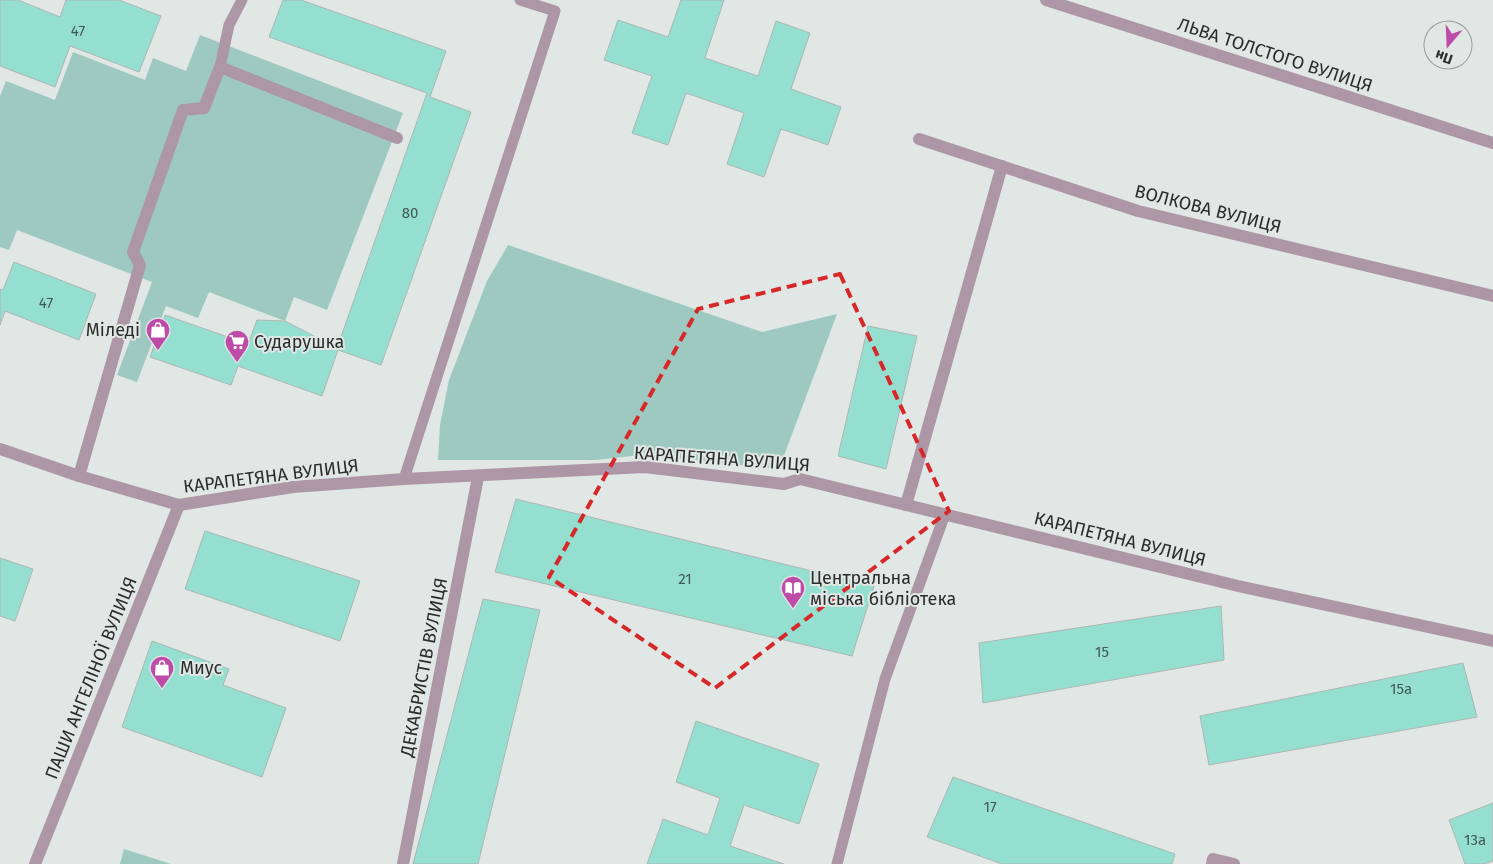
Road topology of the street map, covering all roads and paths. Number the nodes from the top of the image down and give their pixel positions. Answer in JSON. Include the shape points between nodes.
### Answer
{"nodes":[{"id":1,"x":242,"y":0,"type":"edge"},
{"id":2,"x":520,"y":0,"type":"edge"},
{"id":3,"x":1046,"y":0,"type":"edge"},
{"id":4,"x":220,"y":67,"type":"junction"},
{"id":5,"x":397,"y":138,"type":"dead end"},
{"id":6,"x":919,"y":139,"type":"dead end"},
{"id":7,"x":1493,"y":143,"type":"edge"},
{"id":8,"x":1002,"y":166,"type":"junction"},
{"id":9,"x":1493,"y":296,"type":"edge"},
{"id":10,"x":0,"y":449,"type":"edge"},
{"id":11,"x":79,"y":476,"type":"junction"},
{"id":12,"x":478,"y":477,"type":"junction"},
{"id":13,"x":404,"y":479,"type":"junction"},
{"id":14,"x":179,"y":505,"type":"junction"},
{"id":15,"x":906,"y":505,"type":"junction"},
{"id":16,"x":945,"y":514,"type":"junction"},
{"id":17,"x":1493,"y":641,"type":"edge"},
{"id":18,"x":35,"y":864,"type":"edge"},
{"id":19,"x":402,"y":864,"type":"edge"},
{"id":20,"x":839,"y":864,"type":"edge"},
{"id":21,"x":1212,"y":864,"type":"edge"},
{"id":22,"x":1234,"y":864,"type":"edge"}],
"edges":[{"from":1,"to":4,"type":"lane","via":[[229,25]]},
{"from":2,"to":13,"type":"lane","via":[[555,11]]},
{"from":3,"to":7,"type":"street","name":"ЛЬВА ТОЛСТОГО ВУЛИЦЯ"},
{"from":4,"to":5,"type":"street"},
{"from":4,"to":11,"type":"street","via":[[204,108],[183,110],[133,252],[140,265]]},
{"from":6,"to":8,"type":"street","name":"ВОЛКОВА ВУЛИЦЯ"},
{"from":8,"to":9,"type":"street","name":"ВОЛКОВА ВУЛИЦЯ","via":[[1138,210]]},
{"from":8,"to":15,"type":"street"},
{"from":10,"to":11,"type":"street","name":"КАРАПЕТЯНА ВУЛИЦЯ"},
{"from":11,"to":14,"type":"street","name":"КАРАПЕТЯНА ВУЛИЦЯ"},
{"from":12,"to":13,"type":"street","name":"КАРАПЕТЯНА ВУЛИЦЯ"},
{"from":12,"to":15,"type":"street","name":"КАРАПЕТЯНА ВУЛИЦЯ","via":[[644,468],[784,484],[800,479]]},
{"from":12,"to":19,"type":"street","name":"ДЕКАБРИСТІВ ВУЛИЦЯ"},
{"from":13,"to":14,"type":"street","name":"КАРАПЕТЯНА ВУЛИЦЯ","via":[[293,487]]},
{"from":14,"to":18,"type":"street","name":"ПАШИ АНГЕЛІНОЇ ВУЛИЦЯ"},
{"from":15,"to":16,"type":"street","name":"КАРАПЕТЯНА ВУЛИЦЯ"},
{"from":16,"to":17,"type":"street","name":"КАРАПЕТЯНА ВУЛИЦЯ","via":[[1238,586]]},
{"from":16,"to":20,"type":"lane","via":[[885,679]]},
{"from":21,"to":22,"type":"street","via":[[1213,858]]}]}
